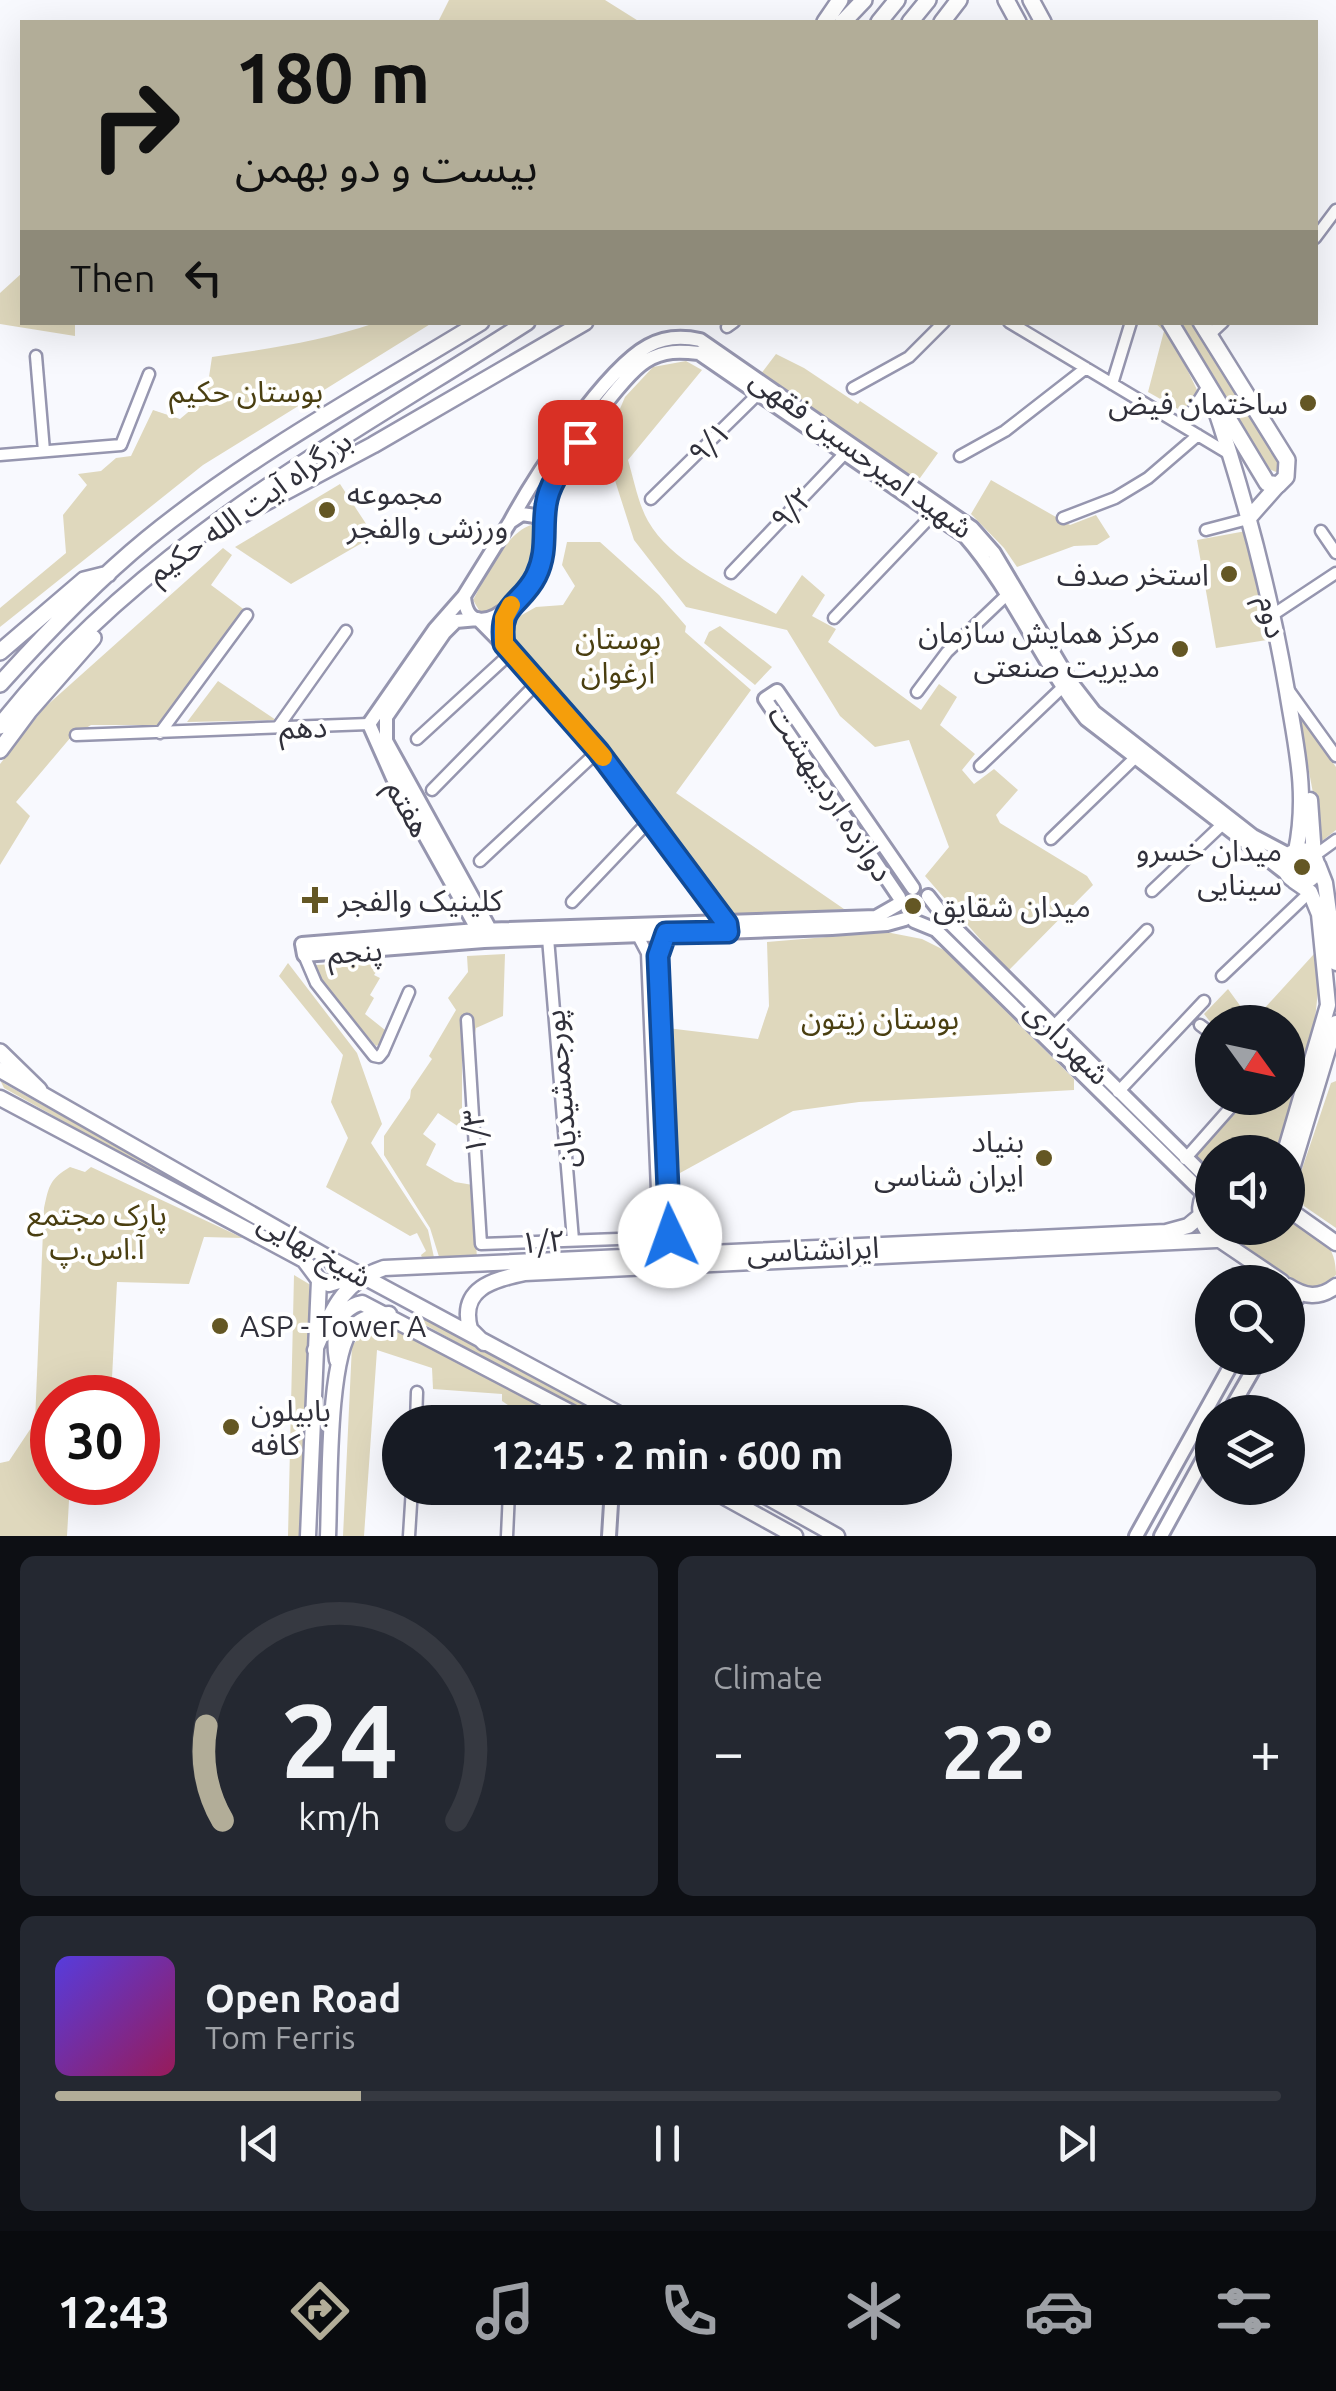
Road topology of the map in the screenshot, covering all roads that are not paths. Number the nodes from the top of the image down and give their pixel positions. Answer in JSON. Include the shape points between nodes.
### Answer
{"nodes":[{"id":1,"x":864,"y":0,"type":"edge"},
{"id":2,"x":897,"y":0,"type":"edge"},
{"id":3,"x":928,"y":0,"type":"edge"},
{"id":4,"x":959,"y":0,"type":"edge"},
{"id":5,"x":845,"y":20,"type":"edge"},
{"id":6,"x":880,"y":20,"type":"edge"},
{"id":7,"x":912,"y":20,"type":"edge"},
{"id":8,"x":944,"y":20,"type":"edge"},
{"id":9,"x":1336,"y":210,"type":"edge"},
{"id":10,"x":1318,"y":234,"type":"edge"},
{"id":11,"x":476,"y":325,"type":"edge"},
{"id":12,"x":522,"y":325,"type":"edge"},
{"id":13,"x":581,"y":325,"type":"edge"},
{"id":14,"x":588,"y":325,"type":"edge"},
{"id":15,"x":941,"y":325,"type":"edge"},
{"id":16,"x":1131,"y":325,"type":"edge"},
{"id":17,"x":1172,"y":325,"type":"edge"},
{"id":18,"x":1028,"y":328,"type":"edge"},
{"id":19,"x":1204,"y":329,"type":"edge"},
{"id":20,"x":565,"y":336,"type":"junction"},
{"id":21,"x":36,"y":356,"type":"dead end"},
{"id":22,"x":1086,"y":368,"type":"junction"},
{"id":23,"x":149,"y":374,"type":"dead end"},
{"id":24,"x":1112,"y":384,"type":"junction"},
{"id":25,"x":1208,"y":386,"type":"junction"},
{"id":26,"x":763,"y":388,"type":"junction"},
{"id":27,"x":853,"y":388,"type":"dead end"},
{"id":28,"x":1183,"y":426,"type":"junction"},
{"id":29,"x":1198,"y":436,"type":"junction"},
{"id":30,"x":849,"y":448,"type":"junction"},
{"id":31,"x":44,"y":451,"type":"junction"},
{"id":32,"x":0,"y":455,"type":"edge"},
{"id":33,"x":1231,"y":455,"type":"junction"},
{"id":34,"x":960,"y":456,"type":"dead end"},
{"id":35,"x":1271,"y":481,"type":"junction"},
{"id":36,"x":651,"y":499,"type":"dead end"},
{"id":37,"x":938,"y":509,"type":"junction"},
{"id":38,"x":1063,"y":518,"type":"dead end"},
{"id":39,"x":1248,"y":519,"type":"junction"},
{"id":40,"x":510,"y":522,"type":"junction"},
{"id":41,"x":1206,"y":530,"type":"dead end"},
{"id":42,"x":546,"y":532,"type":"junction"},
{"id":43,"x":1321,"y":532,"type":"dead end"},
{"id":44,"x":198,"y":535,"type":"junction"},
{"id":45,"x":1336,"y":553,"type":"edge"},
{"id":46,"x":112,"y":572,"type":"junction"},
{"id":47,"x":730,"y":573,"type":"dead end"},
{"id":48,"x":1336,"y":573,"type":"edge"},
{"id":49,"x":1011,"y":590,"type":"junction"},
{"id":50,"x":464,"y":596,"type":"junction"},
{"id":51,"x":118,"y":604,"type":"junction"},
{"id":52,"x":510,"y":606,"type":"junction"},
{"id":53,"x":247,"y":614,"type":"dead end"},
{"id":54,"x":1274,"y":614,"type":"junction"},
{"id":55,"x":834,"y":618,"type":"dead end"},
{"id":56,"x":478,"y":619,"type":"junction"},
{"id":57,"x":346,"y":631,"type":"dead end"},
{"id":58,"x":508,"y":648,"type":"junction"},
{"id":59,"x":0,"y":652,"type":"edge"},
{"id":60,"x":539,"y":681,"type":"junction"},
{"id":61,"x":0,"y":684,"type":"edge"},
{"id":62,"x":1065,"y":684,"type":"junction"},
{"id":63,"x":1286,"y":686,"type":"junction"},
{"id":64,"x":917,"y":692,"type":"dead end"},
{"id":65,"x":369,"y":724,"type":"junction"},
{"id":66,"x":0,"y":726,"type":"edge"},
{"id":67,"x":384,"y":726,"type":"junction"},
{"id":68,"x":278,"y":728,"type":"junction"},
{"id":69,"x":160,"y":733,"type":"junction"},
{"id":70,"x":76,"y":736,"type":"dead end"},
{"id":71,"x":417,"y":739,"type":"dead end"},
{"id":72,"x":0,"y":750,"type":"edge"},
{"id":73,"x":598,"y":751,"type":"junction"},
{"id":74,"x":1138,"y":755,"type":"junction"},
{"id":75,"x":1335,"y":755,"type":"edge"},
{"id":76,"x":980,"y":766,"type":"dead end"},
{"id":77,"x":1302,"y":781,"type":"junction"},
{"id":78,"x":432,"y":790,"type":"dead end"},
{"id":79,"x":650,"y":821,"type":"junction"},
{"id":80,"x":1226,"y":822,"type":"junction"},
{"id":81,"x":1051,"y":839,"type":"dead end"},
{"id":82,"x":1336,"y":840,"type":"edge"},
{"id":83,"x":1292,"y":853,"type":"junction"},
{"id":84,"x":1316,"y":860,"type":"junction"},
{"id":85,"x":480,"y":861,"type":"dead end"},
{"id":86,"x":1290,"y":877,"type":"junction"},
{"id":87,"x":913,"y":888,"type":"junction"},
{"id":88,"x":1152,"y":892,"type":"dead end"},
{"id":89,"x":1310,"y":892,"type":"junction"},
{"id":90,"x":928,"y":896,"type":"junction"},
{"id":91,"x":898,"y":901,"type":"junction"},
{"id":92,"x":572,"y":902,"type":"dead end"},
{"id":93,"x":909,"y":920,"type":"junction"},
{"id":94,"x":728,"y":928,"type":"junction"},
{"id":95,"x":1146,"y":930,"type":"dead end"},
{"id":96,"x":666,"y":933,"type":"junction"},
{"id":97,"x":637,"y":934,"type":"junction"},
{"id":98,"x":487,"y":935,"type":"junction"},
{"id":99,"x":548,"y":938,"type":"junction"},
{"id":100,"x":304,"y":955,"type":"joint"},
{"id":101,"x":1336,"y":964,"type":"edge"},
{"id":102,"x":1222,"y":976,"type":"dead end"},
{"id":103,"x":409,"y":992,"type":"dead end"},
{"id":104,"x":1204,"y":1000,"type":"dead end"},
{"id":105,"x":467,"y":1020,"type":"dead end"},
{"id":106,"x":1336,"y":1023,"type":"edge"},
{"id":107,"x":1049,"y":1031,"type":"junction"},
{"id":108,"x":0,"y":1052,"type":"edge"},
{"id":109,"x":0,"y":1070,"type":"edge"},
{"id":110,"x":39,"y":1090,"type":"junction"},
{"id":111,"x":1114,"y":1097,"type":"junction"},
{"id":112,"x":0,"y":1098,"type":"edge"},
{"id":113,"x":1224,"y":1115,"type":"edge"},
{"id":114,"x":1290,"y":1135,"type":"edge"},
{"id":115,"x":1302,"y":1135,"type":"edge"},
{"id":116,"x":1181,"y":1163,"type":"junction"},
{"id":117,"x":1195,"y":1175,"type":"edge"},
{"id":118,"x":1195,"y":1219,"type":"edge"},
{"id":119,"x":1305,"y":1221,"type":"edge"},
{"id":120,"x":572,"y":1240,"type":"junction"},
{"id":121,"x":1195,"y":1241,"type":"edge"},
{"id":122,"x":1336,"y":1243,"type":"edge"},
{"id":123,"x":481,"y":1244,"type":"joint"},
{"id":124,"x":1224,"y":1245,"type":"edge"},
{"id":125,"x":915,"y":1250,"type":"junction"},
{"id":126,"x":327,"y":1256,"type":"junction"},
{"id":127,"x":664,"y":1256,"type":"junction"},
{"id":128,"x":1254,"y":1265,"type":"edge"},
{"id":129,"x":363,"y":1274,"type":"junction"},
{"id":130,"x":319,"y":1280,"type":"junction"},
{"id":131,"x":1336,"y":1286,"type":"edge"},
{"id":132,"x":1305,"y":1294,"type":"edge"},
{"id":133,"x":428,"y":1335,"type":"junction"},
{"id":134,"x":484,"y":1343,"type":"junction"},
{"id":135,"x":315,"y":1350,"type":"junction"},
{"id":136,"x":1226,"y":1375,"type":"edge"},
{"id":137,"x":1251,"y":1375,"type":"edge"},
{"id":138,"x":1220,"y":1385,"type":"junction"},
{"id":139,"x":418,"y":1392,"type":"dead end"},
{"id":140,"x":1240,"y":1394,"type":"joint"},
{"id":141,"x":417,"y":1405,"type":"edge"},
{"id":142,"x":558,"y":1405,"type":"edge"},
{"id":143,"x":602,"y":1405,"type":"edge"},
{"id":144,"x":1195,"y":1473,"type":"edge"},
{"id":145,"x":411,"y":1505,"type":"edge"},
{"id":146,"x":509,"y":1505,"type":"edge"},
{"id":147,"x":611,"y":1505,"type":"edge"},
{"id":148,"x":739,"y":1505,"type":"edge"},
{"id":149,"x":782,"y":1505,"type":"edge"},
{"id":150,"x":308,"y":1506,"type":"junction"},
{"id":151,"x":329,"y":1508,"type":"junction"},
{"id":152,"x":308,"y":1536,"type":"edge"},
{"id":153,"x":328,"y":1536,"type":"edge"},
{"id":154,"x":409,"y":1536,"type":"edge"},
{"id":155,"x":507,"y":1536,"type":"edge"},
{"id":156,"x":610,"y":1536,"type":"edge"},
{"id":157,"x":795,"y":1536,"type":"edge"},
{"id":158,"x":838,"y":1536,"type":"edge"},
{"id":159,"x":1136,"y":1536,"type":"edge"},
{"id":160,"x":1160,"y":1536,"type":"edge"}],
"edges":[{"from":1,"to":5,"type":"main road"},
{"from":2,"to":6,"type":"main road"},
{"from":3,"to":7,"type":"main road"},
{"from":4,"to":8,"type":"main road"},
{"from":9,"to":10,"type":"street"},
{"from":11,"to":46,"type":"main road","name":"بزرگراه آیت الله حکیم","via":[[264,456],[144,541]]},
{"from":12,"to":44,"type":"main road","name":"بزرگراه آیت الله حکیم"},
{"from":13,"to":20,"type":"main road"},
{"from":14,"to":20,"type":"main road"},
{"from":15,"to":27,"type":"street","via":[[910,357]]},
{"from":16,"to":24,"type":"street"},
{"from":17,"to":25,"type":"main road"},
{"from":18,"to":22,"type":"street"},
{"from":19,"to":35,"type":"main road","via":[[1284,456],[1288,472]]},
{"from":20,"to":44,"type":"main road"},
{"from":21,"to":31,"type":"street"},
{"from":22,"to":24,"type":"street"},
{"from":22,"to":34,"type":"street","via":[[1006,431]]},
{"from":23,"to":31,"type":"street","via":[[121,445]]},
{"from":24,"to":28,"type":"street"},
{"from":25,"to":28,"type":"street"},
{"from":25,"to":33,"type":"main road","name":"دوم"},
{"from":25,"to":35,"type":"main road"},
{"from":26,"to":30,"type":"street","name":"شهید امیرحسین فقهی"},
{"from":26,"to":36,"type":"street","name":"۹/۱"},
{"from":26,"to":40,"type":"street","name":"شهید امیرحسین فقهی","via":[[700,340],[683,336],[649,345],[596,397]]},
{"from":26,"to":42,"type":"street","name":"شهید امیرحسین فقهی","via":[[699,354],[673,351],[644,362],[551,486]]},
{"from":28,"to":29,"type":"street"},
{"from":29,"to":33,"type":"street"},
{"from":29,"to":38,"type":"street","via":[[1132,488]]},
{"from":30,"to":37,"type":"street","name":"شهید امیرحسین فقهی"},
{"from":30,"to":47,"type":"street","name":"۹/۲"},
{"from":31,"to":32,"type":"street"},
{"from":33,"to":39,"type":"main road","name":"دوم"},
{"from":35,"to":39,"type":"main road"},
{"from":37,"to":49,"type":"street","name":"شهید امیرحسین فقهی","via":[[972,528],[994,553]]},
{"from":37,"to":55,"type":"street"},
{"from":39,"to":41,"type":"street"},
{"from":39,"to":54,"type":"main road","name":"دوم"},
{"from":40,"to":42,"type":"street","via":[[528,514]]},
{"from":40,"to":50,"type":"street","name":"شهید امیرحسین فقهی"},
{"from":42,"to":52,"type":"street","name":"شهید امیرحسین فقهی","via":[[534,580]]},
{"from":43,"to":45,"type":"street"},
{"from":44,"to":51,"type":"main road","name":"بزرگراه آیت الله حکیم"},
{"from":46,"to":59,"type":"main road","via":[[84,580]]},
{"from":46,"to":61,"type":"main road","name":"بزرگراه آیت الله حکیم"},
{"from":48,"to":54,"type":"street"},
{"from":49,"to":62,"type":"street","name":"شهید امیرحسین فقهی"},
{"from":49,"to":64,"type":"street","via":[[947,652]]},
{"from":50,"to":56,"type":"street"},
{"from":50,"to":65,"type":"street","name":"دهم"},
{"from":51,"to":66,"type":"main road","name":"بزرگراه آیت الله حکیم","via":[[46,671]]},
{"from":51,"to":72,"type":"main road"},
{"from":52,"to":56,"type":"street","via":[[492,620]]},
{"from":52,"to":58,"type":"street","via":[[504,618]]},
{"from":53,"to":69,"type":"street"},
{"from":54,"to":63,"type":"main road","name":"دوم"},
{"from":56,"to":58,"type":"street"},
{"from":56,"to":67,"type":"street","via":[[456,621],[444,634]]},
{"from":57,"to":68,"type":"street"},
{"from":58,"to":60,"type":"street"},
{"from":58,"to":71,"type":"street"},
{"from":60,"to":73,"type":"street"},
{"from":60,"to":78,"type":"street"},
{"from":62,"to":74,"type":"street","name":"شهید امیرحسین فقهی"},
{"from":62,"to":76,"type":"street"},
{"from":63,"to":75,"type":"street"},
{"from":63,"to":77,"type":"main road","name":"دوم"},
{"from":65,"to":67,"type":"street"},
{"from":65,"to":68,"type":"street","name":"دهم"},
{"from":65,"to":98,"type":"street","name":"هفتم","via":[[393,778]]},
{"from":67,"to":98,"type":"street","name":"هفتم"},
{"from":68,"to":69,"type":"street","name":"دهم"},
{"from":69,"to":70,"type":"street","name":"دهم"},
{"from":73,"to":79,"type":"street"},
{"from":73,"to":85,"type":"street"},
{"from":74,"to":80,"type":"street","name":"شهید امیرحسین فقهی"},
{"from":74,"to":81,"type":"street"},
{"from":77,"to":83,"type":"main road","name":"دوم","via":[[1302,824]]},
{"from":77,"to":84,"type":"main road","name":"دوم","via":[[1312,804]]},
{"from":79,"to":92,"type":"street"},
{"from":79,"to":94,"type":"street"},
{"from":80,"to":83,"type":"street","name":"شهید امیرحسین فقهی"},
{"from":80,"to":86,"type":"street","name":"شهید امیرحسین فقهی"},
{"from":80,"to":88,"type":"street"},
{"from":82,"to":84,"type":"street"},
{"from":83,"to":84,"type":"main road","via":[[1308,851]]},
{"from":83,"to":86,"type":"main road","via":[[1285,864]]},
{"from":84,"to":86,"type":"main road","via":[[1309,881]]},
{"from":84,"to":101,"type":"main road","name":"دوم","via":[[1326,882]]},
{"from":86,"to":89,"type":"main road"},
{"from":87,"to":90,"type":"street"},
{"from":87,"to":91,"type":"street"},
{"from":87,"to":91,"type":"street","name":"دوازده اردیبهشت","via":[[777,691],[765,699]]},
{"from":89,"to":102,"type":"street"},
{"from":89,"to":114,"type":"main road","via":[[1320,914],[1328,1004]]},
{"from":90,"to":93,"type":"street","via":[[928,912]]},
{"from":90,"to":107,"type":"street","name":"شهرداری"},
{"from":91,"to":93,"type":"street"},
{"from":91,"to":94,"type":"street","via":[[876,917]]},
{"from":93,"to":94,"type":"street"},
{"from":93,"to":107,"type":"street","name":"شهرداری","via":[[936,930]]},
{"from":94,"to":96,"type":"street"},
{"from":94,"to":98,"type":"street"},
{"from":95,"to":107,"type":"street"},
{"from":96,"to":97,"type":"street"},
{"from":96,"to":127,"type":"street","via":[[658,956],[670,1236]]},
{"from":97,"to":99,"type":"street"},
{"from":97,"to":127,"type":"street","via":[[647,953]]},
{"from":98,"to":99,"type":"street"},
{"from":98,"to":100,"type":"street","name":"پنجم"},
{"from":99,"to":120,"type":"street","name":"پورجمشیدیان"},
{"from":100,"to":103,"type":"street","via":[[316,983],[374,1056],[383,1052]]},
{"from":104,"to":111,"type":"street"},
{"from":105,"to":123,"type":"street","name":"۱/۳"},
{"from":106,"to":115,"type":"main road"},
{"from":107,"to":111,"type":"street","name":"شهرداری"},
{"from":108,"to":110,"type":"main road"},
{"from":109,"to":110,"type":"main road","name":"شیخ بهایی"},
{"from":110,"to":126,"type":"main road","name":"شیخ بهایی"},
{"from":111,"to":116,"type":"street","name":"شهرداری"},
{"from":112,"to":130,"type":"main road","name":"شیخ بهایی","via":[[304,1260]]},
{"from":113,"to":116,"type":"street"},
{"from":116,"to":117,"type":"street","name":"شهرداری"},
{"from":118,"to":125,"type":"main road","name":"ایرانشناسی","via":[[1166,1232]]},
{"from":119,"to":122,"type":"main road"},
{"from":120,"to":123,"type":"street","name":"۱/۲"},
{"from":120,"to":127,"type":"street","name":"۱/۲","via":[[646,1238]]},
{"from":121,"to":125,"type":"main road","name":"ایرانشناسی"},
{"from":124,"to":128,"type":"main road"},
{"from":125,"to":127,"type":"main road","name":"ایرانشناسی"},
{"from":126,"to":129,"type":"main road","name":"شیخ بهایی"},
{"from":126,"to":130,"type":"main road","via":[[339,1281]]},
{"from":127,"to":129,"type":"main road","name":"ایرانشناسی"},
{"from":127,"to":134,"type":"main road","name":"ایرانشناسی","via":[[526,1273],[481,1288],[468,1305],[470,1329]]},
{"from":129,"to":133,"type":"main road","via":[[370,1293]]},
{"from":129,"to":134,"type":"main road","name":"شیخ بهایی"},
{"from":129,"to":135,"type":"main road","via":[[339,1299]]},
{"from":130,"to":135,"type":"main road"},
{"from":131,"to":132,"type":"main road"},
{"from":133,"to":142,"type":"main road"},
{"from":133,"to":151,"type":"main road","via":[[394,1317],[366,1318],[353,1327],[337,1360]]},
{"from":134,"to":143,"type":"main road","name":"شیخ بهایی"},
{"from":135,"to":150,"type":"main road"},
{"from":136,"to":138,"type":"street"},
{"from":137,"to":140,"type":"street"},
{"from":138,"to":140,"type":"street"},
{"from":138,"to":159,"type":"street"},
{"from":139,"to":141,"type":"street"},
{"from":144,"to":160,"type":"street"},
{"from":145,"to":154,"type":"street"},
{"from":146,"to":155,"type":"street"},
{"from":147,"to":156,"type":"street"},
{"from":148,"to":157,"type":"main road"},
{"from":149,"to":158,"type":"main road"},
{"from":150,"to":151,"type":"main road"},
{"from":150,"to":152,"type":"main road"},
{"from":151,"to":153,"type":"main road"}]}
